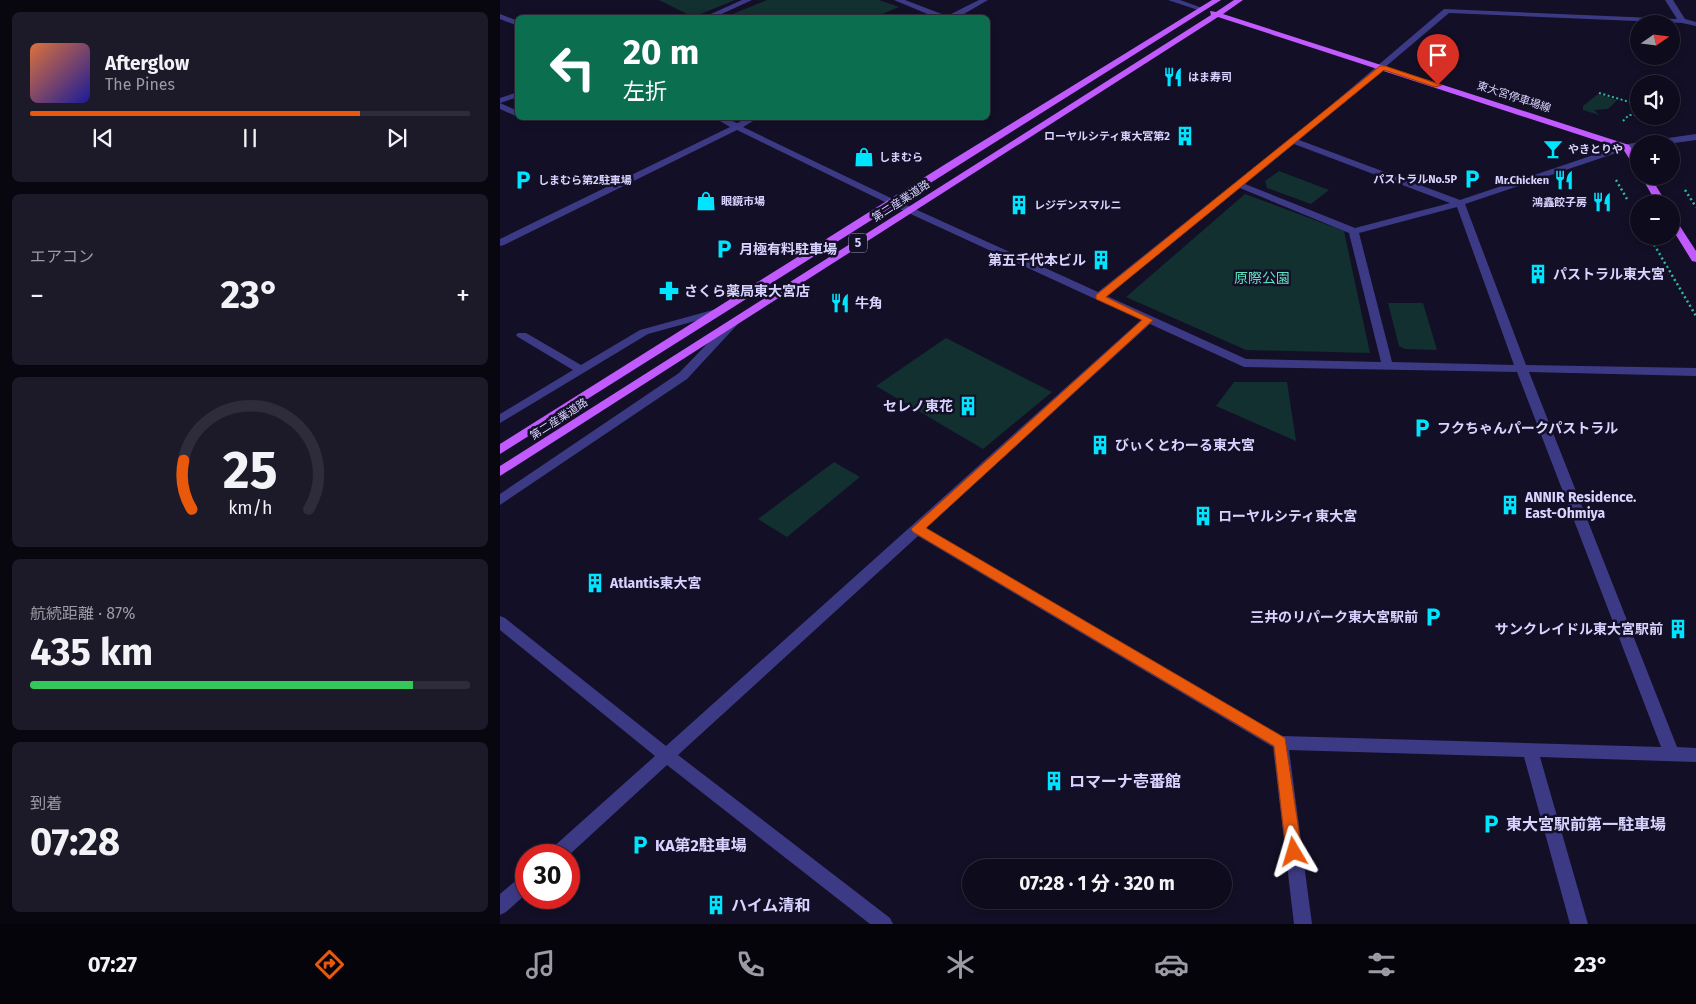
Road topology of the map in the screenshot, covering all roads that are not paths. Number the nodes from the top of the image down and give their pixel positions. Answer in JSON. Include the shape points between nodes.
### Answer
{"nodes":[{"id":1,"x":748,"y":0,"type":"edge"},
{"id":2,"x":898,"y":0,"type":"edge"},
{"id":3,"x":984,"y":0,"type":"edge"},
{"id":4,"x":1172,"y":0,"type":"edge"},
{"id":5,"x":1217,"y":0,"type":"edge"},
{"id":6,"x":1239,"y":0,"type":"edge"},
{"id":7,"x":1669,"y":0,"type":"edge"},
{"id":8,"x":1201,"y":9,"type":"junction"},
{"id":9,"x":1217,"y":14,"type":"junction"},
{"id":10,"x":712,"y":15,"type":"edge"},
{"id":11,"x":937,"y":15,"type":"edge"},
{"id":12,"x":956,"y":15,"type":"edge"},
{"id":13,"x":500,"y":16,"type":"edge"},
{"id":14,"x":1682,"y":21,"type":"junction"},
{"id":15,"x":515,"y":23,"type":"edge"},
{"id":16,"x":1696,"y":24,"type":"edge"},
{"id":17,"x":1383,"y":67,"type":"junction"},
{"id":18,"x":515,"y":95,"type":"edge"},
{"id":19,"x":500,"y":101,"type":"edge"},
{"id":20,"x":500,"y":106,"type":"edge"},
{"id":21,"x":515,"y":114,"type":"edge"},
{"id":22,"x":724,"y":120,"type":"edge"},
{"id":23,"x":750,"y":120,"type":"edge"},
{"id":24,"x":737,"y":126,"type":"junction"},
{"id":25,"x":1696,"y":137,"type":"edge"},
{"id":26,"x":1680,"y":139,"type":"edge"},
{"id":27,"x":1293,"y":141,"type":"junction"},
{"id":28,"x":1630,"y":146,"type":"edge"},
{"id":29,"x":1626,"y":147,"type":"junction"},
{"id":30,"x":1630,"y":153,"type":"edge"},
{"id":31,"x":1238,"y":184,"type":"junction"},
{"id":32,"x":892,"y":202,"type":"junction"},
{"id":33,"x":1460,"y":203,"type":"junction"},
{"id":34,"x":911,"y":210,"type":"junction"},
{"id":35,"x":1354,"y":231,"type":"junction"},
{"id":36,"x":1680,"y":233,"type":"edge"},
{"id":37,"x":500,"y":243,"type":"edge"},
{"id":38,"x":1696,"y":259,"type":"edge"},
{"id":39,"x":1099,"y":297,"type":"junction"},
{"id":40,"x":723,"y":310,"type":"junction"},
{"id":41,"x":1148,"y":320,"type":"junction"},
{"id":42,"x":733,"y":323,"type":"junction"},
{"id":43,"x":522,"y":335,"type":"dead end"},
{"id":44,"x":1387,"y":364,"type":"junction"},
{"id":45,"x":1521,"y":367,"type":"junction"},
{"id":46,"x":581,"y":370,"type":"junction"},
{"id":47,"x":1696,"y":372,"type":"edge"},
{"id":48,"x":500,"y":419,"type":"edge"},
{"id":49,"x":500,"y":450,"type":"edge"},
{"id":50,"x":500,"y":472,"type":"edge"},
{"id":51,"x":500,"y":500,"type":"edge"},
{"id":52,"x":917,"y":529,"type":"junction"},
{"id":53,"x":500,"y":622,"type":"edge"},
{"id":54,"x":1280,"y":743,"type":"junction"},
{"id":55,"x":1530,"y":750,"type":"junction"},
{"id":56,"x":1672,"y":754,"type":"junction"},
{"id":57,"x":1696,"y":755,"type":"edge"},
{"id":58,"x":666,"y":756,"type":"junction"},
{"id":59,"x":569,"y":844,"type":"edge"},
{"id":60,"x":515,"y":893,"type":"edge"},
{"id":61,"x":500,"y":906,"type":"edge"},
{"id":62,"x":884,"y":924,"type":"edge"},
{"id":63,"x":1303,"y":924,"type":"edge"},
{"id":64,"x":1580,"y":924,"type":"edge"}],
"edges":[{"from":1,"to":10,"type":"street"},
{"from":2,"to":11,"type":"street"},
{"from":3,"to":12,"type":"street"},
{"from":4,"to":8,"type":"street"},
{"from":5,"to":8,"type":"main road","name":"第二産業道路","number":"5"},
{"from":6,"to":9,"type":"main road","name":"第二産業道路","number":"5"},
{"from":7,"to":14,"type":"street"},
{"from":8,"to":9,"type":"main road","name":"東大宮停車場線"},
{"from":8,"to":32,"type":"main road","name":"第二産業道路","number":"5"},
{"from":9,"to":17,"type":"main road","name":"東大宮停車場線"},
{"from":9,"to":34,"type":"main road","name":"第二産業道路","number":"5"},
{"from":13,"to":15,"type":"street"},
{"from":14,"to":16,"type":"street"},
{"from":14,"to":17,"type":"street","via":[[1447,12]]},
{"from":17,"to":27,"type":"street"},
{"from":17,"to":29,"type":"main road","name":"東大宮停車場線"},
{"from":18,"to":19,"type":"street"},
{"from":20,"to":21,"type":"street"},
{"from":22,"to":24,"type":"street"},
{"from":23,"to":24,"type":"street"},
{"from":24,"to":32,"type":"street"},
{"from":24,"to":37,"type":"street"},
{"from":25,"to":26,"type":"street"},
{"from":27,"to":31,"type":"street"},
{"from":27,"to":33,"type":"street"},
{"from":28,"to":29,"type":"street"},
{"from":29,"to":30,"type":"main road"},
{"from":29,"to":33,"type":"street"},
{"from":31,"to":35,"type":"street"},
{"from":31,"to":39,"type":"street"},
{"from":32,"to":34,"type":"street"},
{"from":32,"to":40,"type":"main road","name":"第二産業道路","number":"5"},
{"from":33,"to":35,"type":"street"},
{"from":33,"to":45,"type":"street"},
{"from":34,"to":39,"type":"street"},
{"from":34,"to":42,"type":"main road","name":"第二産業道路","number":"5"},
{"from":35,"to":44,"type":"street"},
{"from":36,"to":38,"type":"main road"},
{"from":39,"to":41,"type":"street"},
{"from":40,"to":46,"type":"street","via":[[644,332]]},
{"from":40,"to":49,"type":"main road","name":"第二産業道路","number":"5"},
{"from":41,"to":44,"type":"street","via":[[1244,363]]},
{"from":41,"to":52,"type":"street"},
{"from":42,"to":50,"type":"main road","name":"第二産業道路","number":"5"},
{"from":42,"to":51,"type":"street","via":[[683,376]]},
{"from":43,"to":46,"type":"street"},
{"from":44,"to":45,"type":"street"},
{"from":45,"to":47,"type":"street"},
{"from":45,"to":56,"type":"street"},
{"from":46,"to":48,"type":"street"},
{"from":52,"to":54,"type":"street"},
{"from":52,"to":58,"type":"street"},
{"from":53,"to":58,"type":"street"},
{"from":54,"to":55,"type":"street"},
{"from":54,"to":63,"type":"street"},
{"from":55,"to":56,"type":"street"},
{"from":55,"to":64,"type":"street"},
{"from":56,"to":57,"type":"street"},
{"from":58,"to":59,"type":"street"},
{"from":58,"to":62,"type":"street"},
{"from":60,"to":61,"type":"street"}]}
